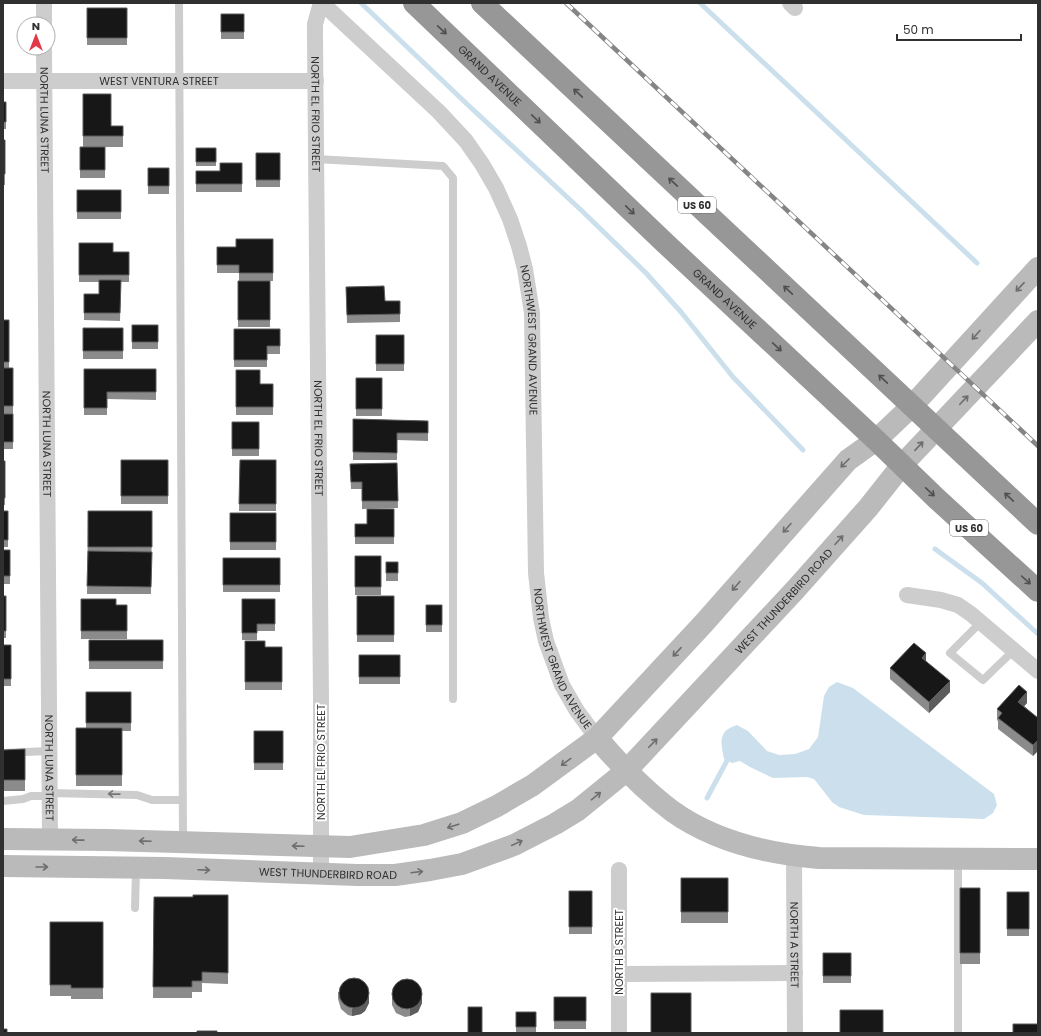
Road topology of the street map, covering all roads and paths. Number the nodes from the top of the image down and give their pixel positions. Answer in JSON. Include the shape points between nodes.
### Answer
{"nodes":[{"id":1,"x":44,"y":3,"type":"edge"},
{"id":2,"x":179,"y":3,"type":"edge"},
{"id":3,"x":321,"y":3,"type":"edge"},
{"id":4,"x":414,"y":3,"type":"edge"},
{"id":5,"x":482,"y":3,"type":"edge"},
{"id":6,"x":44,"y":16,"type":"edge"},
{"id":7,"x":44,"y":56,"type":"edge"},
{"id":8,"x":44,"y":80,"type":"junction"},
{"id":9,"x":3,"y":81,"type":"edge"},
{"id":10,"x":179,"y":81,"type":"junction"},
{"id":11,"x":316,"y":81,"type":"junction"},
{"id":12,"x":316,"y":159,"type":"junction"},
{"id":13,"x":1038,"y":268,"type":"edge"},
{"id":14,"x":1038,"y":322,"type":"edge"},
{"id":15,"x":912,"y":406,"type":"junction"},
{"id":16,"x":937,"y":428,"type":"junction"},
{"id":17,"x":876,"y":440,"type":"junction"},
{"id":18,"x":902,"y":465,"type":"junction"},
{"id":19,"x":1038,"y":524,"type":"edge"},
{"id":20,"x":1038,"y":591,"type":"edge"},
{"id":21,"x":907,"y":595,"type":"dead end"},
{"id":22,"x":981,"y":622,"type":"junction"},
{"id":23,"x":1014,"y":650,"type":"junction"},
{"id":24,"x":1038,"y":671,"type":"edge"},
{"id":25,"x":453,"y":699,"type":"dead end"},
{"id":26,"x":597,"y":738,"type":"junction"},
{"id":27,"x":49,"y":751,"type":"junction"},
{"id":28,"x":3,"y":753,"type":"edge"},
{"id":29,"x":626,"y":771,"type":"junction"},
{"id":30,"x":50,"y":795,"type":"junction"},
{"id":31,"x":183,"y":800,"type":"junction"},
{"id":32,"x":3,"y":802,"type":"edge"},
{"id":33,"x":3,"y":839,"type":"edge"},
{"id":34,"x":50,"y":839,"type":"junction"},
{"id":35,"x":183,"y":842,"type":"junction"},
{"id":36,"x":321,"y":847,"type":"junction"},
{"id":37,"x":794,"y":856,"type":"junction"},
{"id":38,"x":958,"y":859,"type":"junction"},
{"id":39,"x":1038,"y":859,"type":"edge"},
{"id":40,"x":3,"y":866,"type":"edge"},
{"id":41,"x":136,"y":868,"type":"junction"},
{"id":42,"x":619,"y":870,"type":"dead end"},
{"id":43,"x":321,"y":874,"type":"junction"},
{"id":44,"x":135,"y":908,"type":"dead end"},
{"id":45,"x":795,"y":973,"type":"junction"},
{"id":46,"x":619,"y":974,"type":"junction"},
{"id":47,"x":619,"y":1033,"type":"edge"},
{"id":48,"x":795,"y":1033,"type":"edge"},
{"id":49,"x":958,"y":1033,"type":"edge"}],
"edges":[{"from":1,"to":6,"type":"street"},
{"from":2,"to":10,"type":"lane"},
{"from":3,"to":11,"type":"street","name":"NORTH EL FRIO STREET","via":[[316,24]]},
{"from":3,"to":26,"type":"street","name":"NORTHWEST GRAND AVENUE","via":[[439,112],[466,141],[496,188],[510,219],[525,269],[532,313],[536,573],[541,618],[546,641],[562,685]]},
{"from":4,"to":17,"type":"highway","name":"GRAND AVENUE","number":"US 60","one_way":true},
{"from":15,"to":5,"type":"highway","number":"US 60","one_way":true},
{"from":7,"to":8,"type":"street","name":"NORTH LUNA STREET"},
{"from":8,"to":9,"type":"street","name":"WEST VENTURA STREET"},
{"from":8,"to":10,"type":"street","name":"WEST VENTURA STREET"},
{"from":8,"to":27,"type":"street","name":"NORTH LUNA STREET"},
{"from":10,"to":11,"type":"street","name":"WEST VENTURA STREET"},
{"from":10,"to":31,"type":"lane"},
{"from":11,"to":12,"type":"street","name":"NORTH EL FRIO STREET"},
{"from":12,"to":25,"type":"lane","via":[[443,166],[453,178]]},
{"from":12,"to":36,"type":"street","name":"NORTH EL FRIO STREET","via":[[322,699]]},
{"from":13,"to":15,"type":"main road","one_way":true},
{"from":16,"to":14,"type":"main road","name":"WEST THUNDERBIRD ROAD","one_way":true},
{"from":15,"to":16,"type":"highway","number":"US 60"},
{"from":15,"to":17,"type":"main road"},
{"from":18,"to":16,"type":"main road","name":"WEST THUNDERBIRD ROAD","one_way":true},
{"from":19,"to":16,"type":"highway","number":"US 60","one_way":true},
{"from":17,"to":18,"type":"highway","name":"GRAND AVENUE","number":"US 60"},
{"from":17,"to":26,"type":"main road","one_way":true,"via":[[848,460],[704,623]]},
{"from":18,"to":20,"type":"highway","name":"GRAND AVENUE","number":"US 60","one_way":true},
{"from":29,"to":18,"type":"main road","name":"WEST THUNDERBIRD ROAD","one_way":true,"via":[[795,590],[868,508]]},
{"from":21,"to":22,"type":"street","via":[[958,605]]},
{"from":22,"to":23,"type":"street"},
{"from":22,"to":23,"type":"lane","via":[[950,652],[983,680]]},
{"from":23,"to":24,"type":"street"},
{"from":26,"to":29,"type":"main road"},
{"from":26,"to":36,"type":"main road","one_way":true,"via":[[533,785],[462,823],[424,835],[382,843]]},
{"from":27,"to":28,"type":"lane"},
{"from":27,"to":30,"type":"street","name":"NORTH LUNA STREET"},
{"from":29,"to":37,"type":"main road","via":[[661,802],[694,824],[747,846]]},
{"from":43,"to":29,"type":"main road","name":"WEST THUNDERBIRD ROAD","one_way":true,"via":[[395,875],[462,864],[514,845],[556,824],[578,810]]},
{"from":31,"to":30,"type":"lane","one_way":true,"via":[[152,800],[137,795]]},
{"from":30,"to":32,"type":"lane"},
{"from":30,"to":34,"type":"street","name":"NORTH LUNA STREET"},
{"from":31,"to":35,"type":"lane"},
{"from":33,"to":34,"type":"main road"},
{"from":35,"to":34,"type":"main road","one_way":true},
{"from":36,"to":35,"type":"main road","one_way":true},
{"from":36,"to":43,"type":"street","name":"NORTH EL FRIO STREET"},
{"from":37,"to":38,"type":"main road"},
{"from":37,"to":45,"type":"street","name":"NORTH A STREET"},
{"from":38,"to":39,"type":"main road"},
{"from":38,"to":49,"type":"lane"},
{"from":40,"to":41,"type":"main road","name":"WEST THUNDERBIRD ROAD","one_way":true},
{"from":41,"to":43,"type":"main road","name":"WEST THUNDERBIRD ROAD","one_way":true},
{"from":41,"to":44,"type":"lane"},
{"from":42,"to":46,"type":"street","name":"NORTH B STREET"},
{"from":45,"to":46,"type":"street"},
{"from":45,"to":48,"type":"street","name":"NORTH A STREET"},
{"from":46,"to":47,"type":"street","name":"NORTH B STREET"}]}
